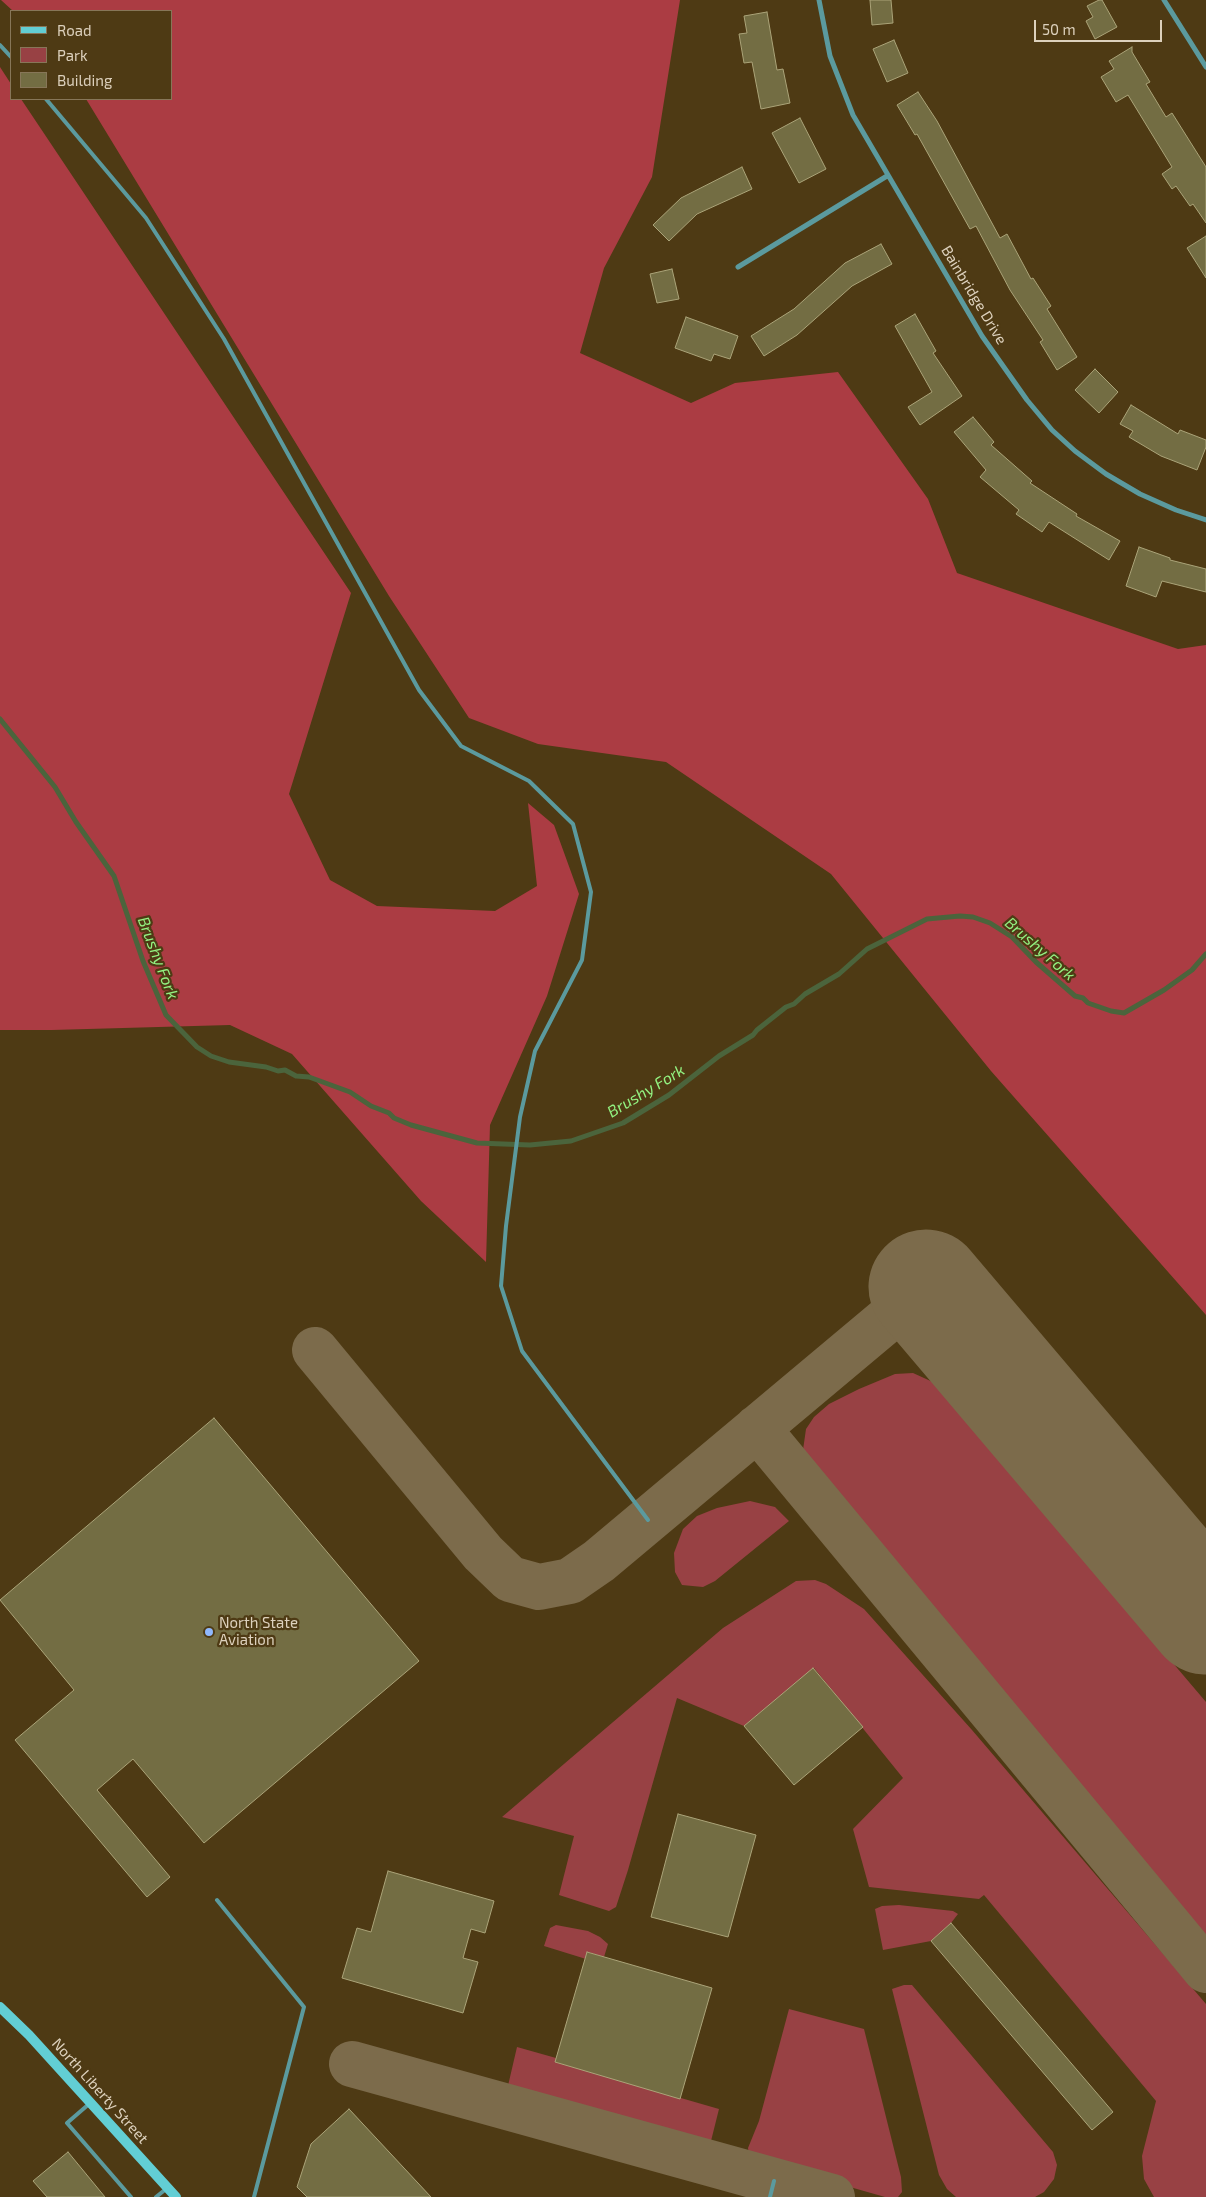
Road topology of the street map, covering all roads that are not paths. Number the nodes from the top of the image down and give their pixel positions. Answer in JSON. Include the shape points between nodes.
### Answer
{"nodes":[{"id":1,"x":819,"y":0,"type":"edge"},
{"id":2,"x":1164,"y":0,"type":"edge"},
{"id":3,"x":0,"y":45,"type":"edge"},
{"id":4,"x":10,"y":56,"type":"edge"},
{"id":5,"x":1206,"y":67,"type":"edge"},
{"id":6,"x":47,"y":100,"type":"edge"},
{"id":7,"x":887,"y":176,"type":"junction"},
{"id":8,"x":738,"y":267,"type":"dead end"},
{"id":9,"x":1206,"y":520,"type":"edge"},
{"id":10,"x":648,"y":1520,"type":"dead end"},
{"id":11,"x":217,"y":1900,"type":"dead end"},
{"id":12,"x":0,"y":2007,"type":"edge"},
{"id":13,"x":90,"y":2103,"type":"junction"},
{"id":14,"x":774,"y":2181,"type":"dead end"},
{"id":15,"x":168,"y":2187,"type":"junction"},
{"id":16,"x":130,"y":2195,"type":"edge"},
{"id":17,"x":156,"y":2197,"type":"edge"},
{"id":18,"x":176,"y":2197,"type":"edge"},
{"id":19,"x":254,"y":2197,"type":"edge"},
{"id":20,"x":770,"y":2197,"type":"edge"}],
"edges":[{"from":1,"to":7,"type":"street","name":"Bainbridge Drive","via":[[838,79],[853,115]]},
{"from":2,"to":5,"type":"street"},
{"from":3,"to":4,"type":"lane"},
{"from":6,"to":10,"type":"lane","via":[[146,218],[224,339],[420,690],[461,746],[529,781],[573,824],[591,892],[582,960],[535,1051],[520,1117],[500,1286],[522,1351]]},
{"from":7,"to":8,"type":"street"},
{"from":7,"to":9,"type":"street","name":"Bainbridge Drive","via":[[982,336],[1052,430],[1090,463],[1140,494]]},
{"from":11,"to":19,"type":"lane","via":[[304,2008]]},
{"from":12,"to":13,"type":"main road","name":"North Liberty Street"},
{"from":13,"to":15,"type":"main road","name":"North Liberty Street"},
{"from":13,"to":16,"type":"lane","via":[[67,2123]]},
{"from":14,"to":20,"type":"lane"},
{"from":15,"to":17,"type":"lane"},
{"from":15,"to":18,"type":"main road","name":"North Liberty Street"}]}
